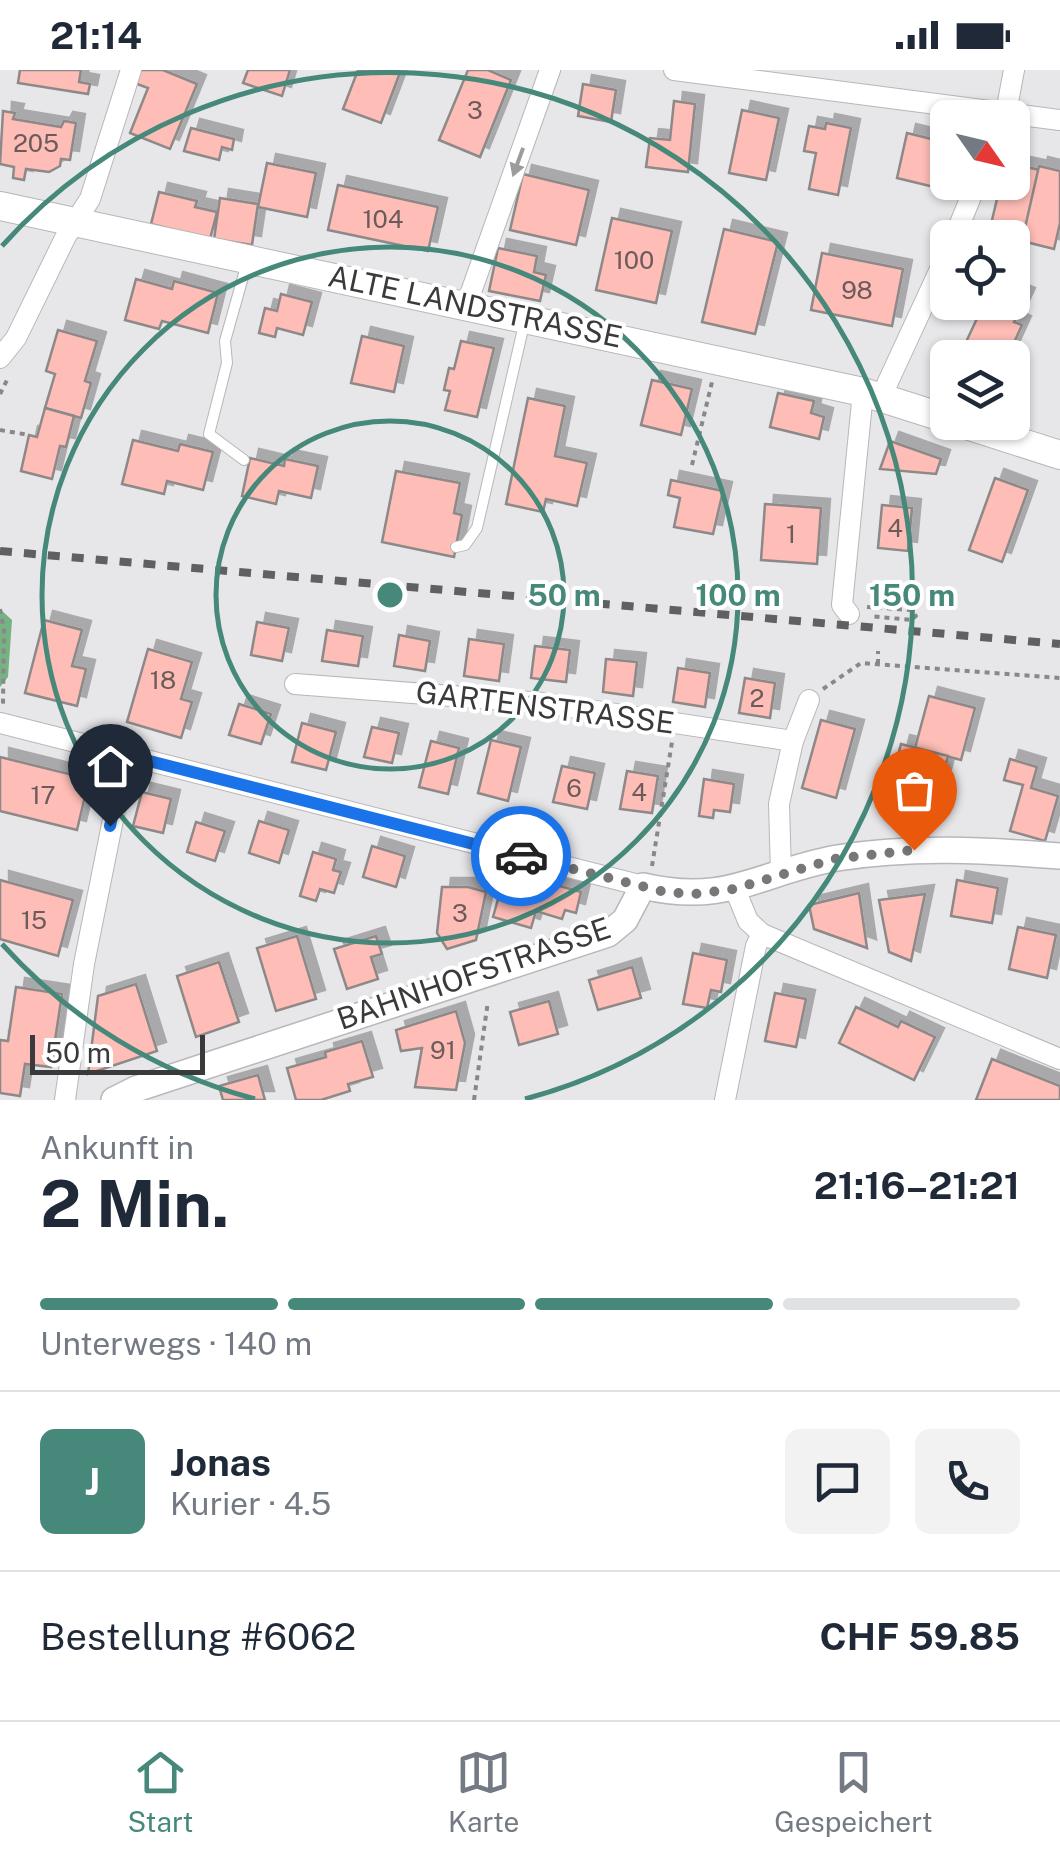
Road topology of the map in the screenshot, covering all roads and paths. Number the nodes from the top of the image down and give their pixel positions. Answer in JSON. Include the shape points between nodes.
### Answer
{"nodes":[{"id":1,"x":131,"y":70,"type":"edge"},
{"id":2,"x":550,"y":70,"type":"edge"},
{"id":3,"x":674,"y":70,"type":"edge"},
{"id":4,"x":1014,"y":70,"type":"edge"},
{"id":5,"x":1009,"y":100,"type":"edge"},
{"id":6,"x":930,"y":105,"type":"edge"},
{"id":7,"x":1030,"y":117,"type":"edge"},
{"id":8,"x":1060,"y":120,"type":"edge"},
{"id":9,"x":0,"y":206,"type":"edge"},
{"id":10,"x":76,"y":222,"type":"junction"},
{"id":11,"x":248,"y":260,"type":"junction"},
{"id":12,"x":930,"y":286,"type":"edge"},
{"id":13,"x":466,"y":306,"type":"junction"},
{"id":14,"x":525,"y":319,"type":"junction"},
{"id":15,"x":0,"y":358,"type":"edge"},
{"id":16,"x":713,"y":377,"type":"dead end"},
{"id":17,"x":872,"y":394,"type":"junction"},
{"id":18,"x":930,"y":413,"type":"edge"},
{"id":19,"x":0,"y":430,"type":"edge"},
{"id":20,"x":29,"y":435,"type":"dead end"},
{"id":21,"x":1012,"y":440,"type":"edge"},
{"id":22,"x":1060,"y":456,"type":"edge"},
{"id":23,"x":244,"y":460,"type":"dead end"},
{"id":24,"x":692,"y":465,"type":"dead end"},
{"id":25,"x":456,"y":546,"type":"dead end"},
{"id":26,"x":0,"y":609,"type":"edge"},
{"id":27,"x":845,"y":610,"type":"joint"},
{"id":28,"x":882,"y":616,"type":"dead end"},
{"id":29,"x":878,"y":651,"type":"dead end"},
{"id":30,"x":878,"y":664,"type":"junction"},
{"id":31,"x":1060,"y":678,"type":"edge"},
{"id":32,"x":295,"y":684,"type":"dead end"},
{"id":33,"x":810,"y":700,"type":"joint"},
{"id":34,"x":0,"y":712,"type":"edge"},
{"id":35,"x":0,"y":723,"type":"edge"},
{"id":36,"x":677,"y":723,"type":"junction"},
{"id":37,"x":794,"y":741,"type":"junction"},
{"id":38,"x":126,"y":755,"type":"junction"},
{"id":39,"x":1060,"y":856,"type":"edge"},
{"id":40,"x":781,"y":874,"type":"junction"},
{"id":41,"x":646,"y":880,"type":"junction"},
{"id":42,"x":734,"y":889,"type":"junction"},
{"id":43,"x":762,"y":934,"type":"junction"},
{"id":44,"x":489,"y":990,"type":"dead end"},
{"id":45,"x":1060,"y":1059,"type":"edge"},
{"id":46,"x":65,"y":1100,"type":"edge"},
{"id":47,"x":114,"y":1100,"type":"edge"},
{"id":48,"x":474,"y":1100,"type":"edge"},
{"id":49,"x":725,"y":1100,"type":"edge"}],
"edges":[{"from":1,"to":10,"type":"street","via":[[90,200]]},
{"from":2,"to":13,"type":"street","one_way":true},
{"from":3,"to":6,"type":"street"},
{"from":4,"to":5,"type":"street"},
{"from":7,"to":8,"type":"street"},
{"from":9,"to":10,"type":"main road","name":"ALTE LANDSTRASSE"},
{"from":10,"to":11,"type":"main road","name":"ALTE LANDSTRASSE"},
{"from":10,"to":15,"type":"street"},
{"from":11,"to":13,"type":"main road","name":"ALTE LANDSTRASSE"},
{"from":11,"to":23,"type":"lane","via":[[225,341],[227,363],[210,434]]},
{"from":12,"to":17,"type":"street"},
{"from":13,"to":14,"type":"main road","name":"ALTE LANDSTRASSE"},
{"from":14,"to":17,"type":"main road","name":"ALTE LANDSTRASSE"},
{"from":14,"to":25,"type":"lane","via":[[477,528],[465,546]]},
{"from":16,"to":24,"type":"path"},
{"from":17,"to":18,"type":"main road","name":"ALTE LANDSTRASSE"},
{"from":17,"to":27,"type":"street"},
{"from":19,"to":20,"type":"path"},
{"from":21,"to":22,"type":"main road"},
{"from":26,"to":34,"type":"path"},
{"from":27,"to":28,"type":"path","via":[[916,614],[911,620]]},
{"from":29,"to":30,"type":"path"},
{"from":30,"to":31,"type":"path"},
{"from":30,"to":33,"type":"path","via":[[852,667]]},
{"from":32,"to":36,"type":"street","name":"GARTENSTRASSE","via":[[544,703]]},
{"from":33,"to":37,"type":"street"},
{"from":35,"to":38,"type":"street"},
{"from":36,"to":37,"type":"street","name":"GARTENSTRASSE"},
{"from":36,"to":41,"type":"path"},
{"from":37,"to":40,"type":"street","via":[[778,804]]},
{"from":38,"to":41,"type":"street"},
{"from":38,"to":46,"type":"street"},
{"from":39,"to":40,"type":"street","via":[[889,852]]},
{"from":40,"to":42,"type":"street"},
{"from":41,"to":42,"type":"street","via":[[694,894]]},
{"from":41,"to":47,"type":"street","name":"BAHNHOFSTRASSE","via":[[625,920],[608,934]]},
{"from":42,"to":43,"type":"street","via":[[748,921]]},
{"from":43,"to":45,"type":"street"},
{"from":43,"to":49,"type":"street"},
{"from":44,"to":48,"type":"path"}]}
